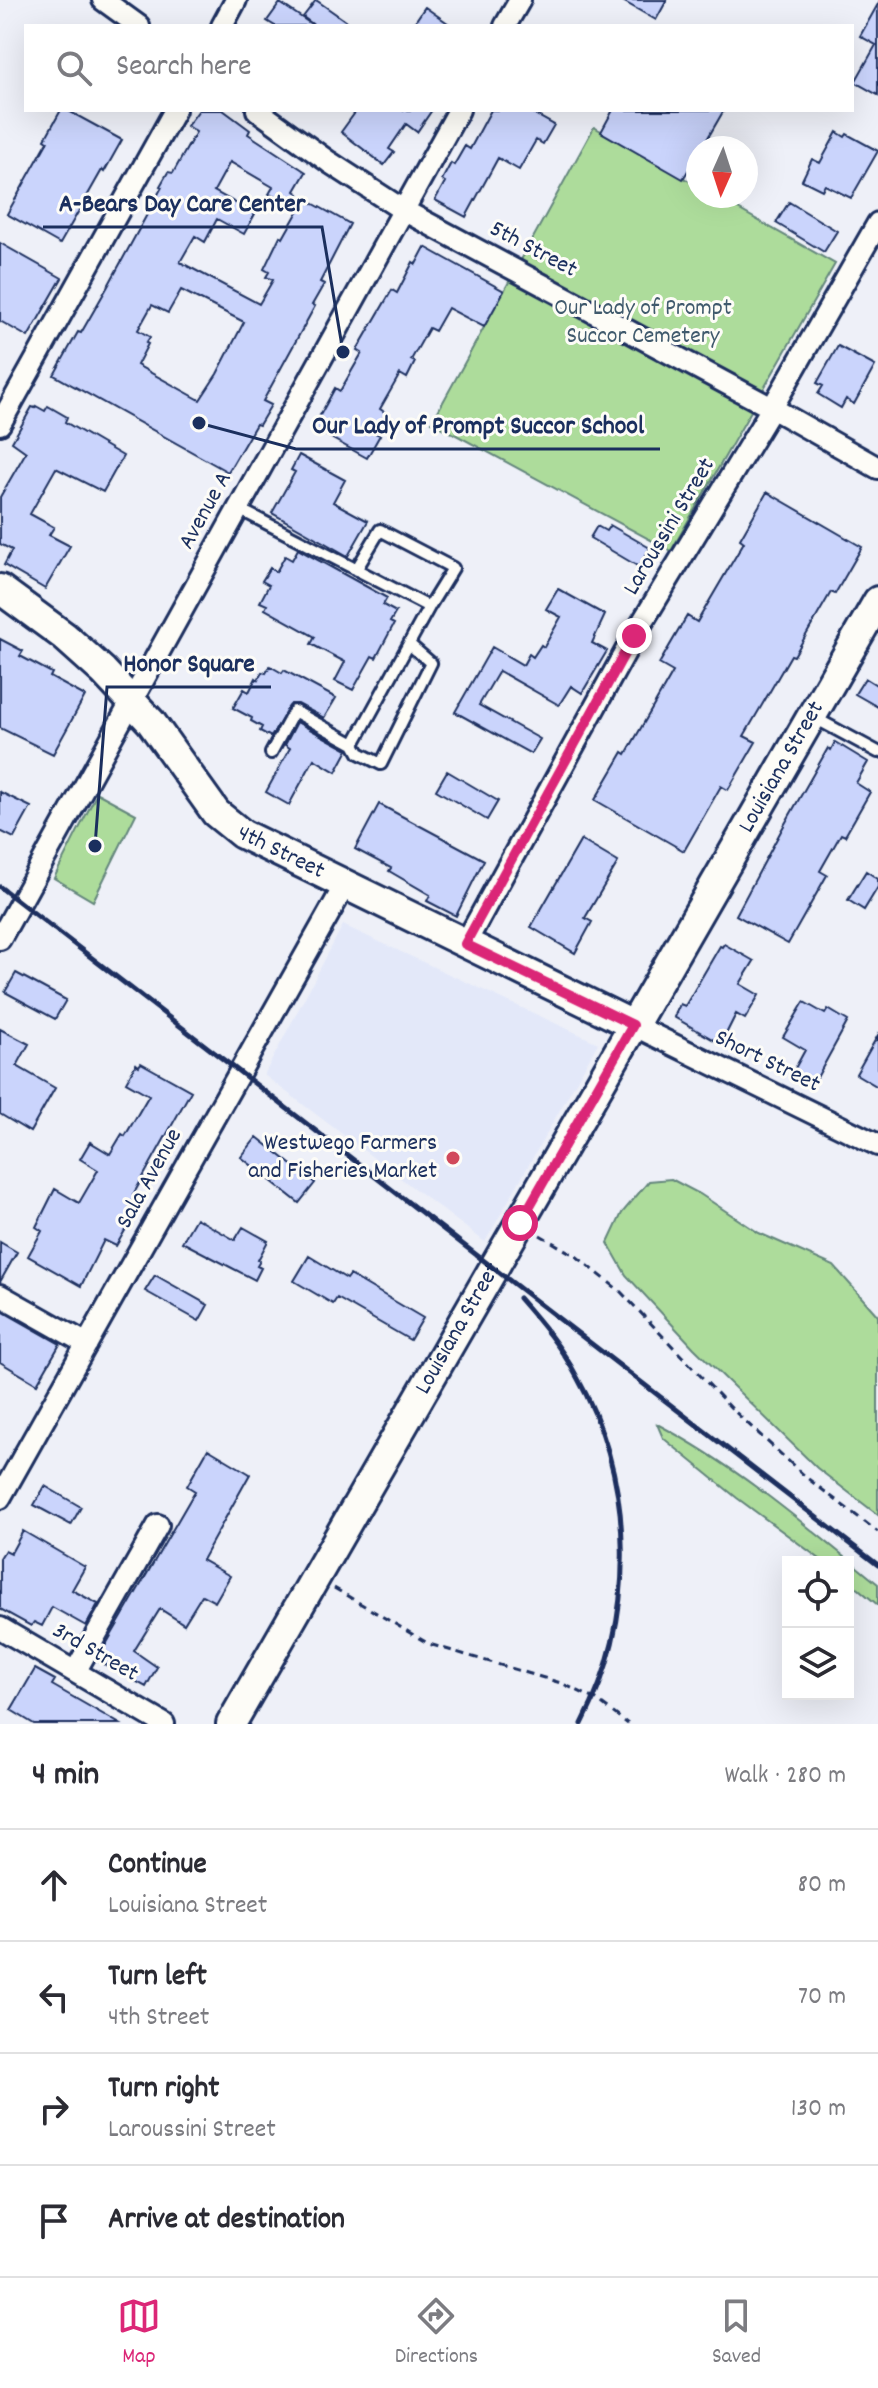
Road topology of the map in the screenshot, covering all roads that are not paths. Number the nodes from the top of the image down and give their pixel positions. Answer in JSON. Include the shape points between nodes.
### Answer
{"nodes":[{"id":1,"x":103,"y":0,"type":"edge"},
{"id":2,"x":236,"y":0,"type":"edge"},
{"id":3,"x":520,"y":0,"type":"edge"},
{"id":4,"x":136,"y":24,"type":"edge"},
{"id":5,"x":223,"y":24,"type":"edge"},
{"id":6,"x":506,"y":24,"type":"edge"},
{"id":7,"x":174,"y":112,"type":"edge"},
{"id":8,"x":260,"y":112,"type":"edge"},
{"id":9,"x":458,"y":112,"type":"edge"},
{"id":10,"x":403,"y":210,"type":"junction"},
{"id":11,"x":878,"y":223,"type":"edge"},
{"id":12,"x":772,"y":408,"type":"junction"},
{"id":13,"x":0,"y":424,"type":"edge"},
{"id":14,"x":878,"y":468,"type":"edge"},
{"id":15,"x":237,"y":508,"type":"junction"},
{"id":16,"x":356,"y":570,"type":"junction"},
{"id":17,"x":0,"y":589,"type":"edge"},
{"id":18,"x":878,"y":601,"type":"edge"},
{"id":19,"x":429,"y":607,"type":"junction"},
{"id":20,"x":870,"y":633,"type":"edge"},
{"id":21,"x":409,"y":644,"type":"junction"},
{"id":22,"x":131,"y":700,"type":"junction"},
{"id":23,"x":811,"y":716,"type":"junction"},
{"id":24,"x":354,"y":744,"type":"junction"},
{"id":25,"x":878,"y":752,"type":"edge"},
{"id":26,"x":271,"y":753,"type":"dead end"},
{"id":27,"x":345,"y":885,"type":"junction"},
{"id":28,"x":0,"y":939,"type":"edge"},
{"id":29,"x":465,"y":944,"type":"junction"},
{"id":30,"x":633,"y":1025,"type":"junction"},
{"id":31,"x":878,"y":1145,"type":"edge"},
{"id":32,"x":0,"y":1295,"type":"edge"},
{"id":33,"x":87,"y":1344,"type":"junction"},
{"id":34,"x":0,"y":1498,"type":"edge"},
{"id":35,"x":158,"y":1525,"type":"dead end"},
{"id":36,"x":0,"y":1628,"type":"edge"},
{"id":37,"x":75,"y":1672,"type":"junction"},
{"id":38,"x":164,"y":1724,"type":"edge"},
{"id":39,"x":231,"y":1724,"type":"edge"}],
"edges":[{"from":1,"to":4,"type":"street"},
{"from":2,"to":5,"type":"street"},
{"from":3,"to":6,"type":"street"},
{"from":7,"to":13,"type":"street"},
{"from":8,"to":10,"type":"street","name":"5th Street"},
{"from":9,"to":10,"type":"street","name":"Avenue A"},
{"from":10,"to":12,"type":"street","name":"5th Street"},
{"from":10,"to":15,"type":"street","name":"Avenue A"},
{"from":11,"to":12,"type":"street","name":"Laroussini Street"},
{"from":12,"to":14,"type":"street","name":"5th Street"},
{"from":12,"to":29,"type":"street","name":"Laroussini Street","via":[[634,636]]},
{"from":15,"to":16,"type":"lane"},
{"from":15,"to":22,"type":"street","name":"Avenue A"},
{"from":16,"to":19,"type":"lane"},
{"from":16,"to":19,"type":"lane","via":[[380,530],[453,568]]},
{"from":17,"to":22,"type":"main road","name":"4th Street","via":[[64,636]]},
{"from":18,"to":20,"type":"main road","name":"Louisiana Street"},
{"from":19,"to":21,"type":"lane"},
{"from":20,"to":23,"type":"main road","name":"Louisiana Street"},
{"from":21,"to":24,"type":"lane"},
{"from":21,"to":24,"type":"lane","via":[[431,663],[381,764],[359,753]]},
{"from":22,"to":27,"type":"main road","name":"4th Street","via":[[216,813],[242,834]]},
{"from":22,"to":28,"type":"street","name":"Avenue A"},
{"from":23,"to":25,"type":"lane"},
{"from":23,"to":30,"type":"main road","name":"Louisiana Street"},
{"from":24,"to":26,"type":"lane","via":[[294,711]]},
{"from":27,"to":29,"type":"main road","name":"4th Street"},
{"from":27,"to":33,"type":"street","name":"Sala Avenue"},
{"from":29,"to":30,"type":"main road","name":"4th Street"},
{"from":30,"to":31,"type":"street","name":"Short Street"},
{"from":30,"to":39,"type":"main road","name":"Louisiana Street"},
{"from":32,"to":33,"type":"street"},
{"from":33,"to":34,"type":"street","name":"Sala Avenue"},
{"from":35,"to":37,"type":"street"},
{"from":36,"to":37,"type":"street","name":"3rd Street"},
{"from":37,"to":38,"type":"street","name":"3rd Street"}]}
